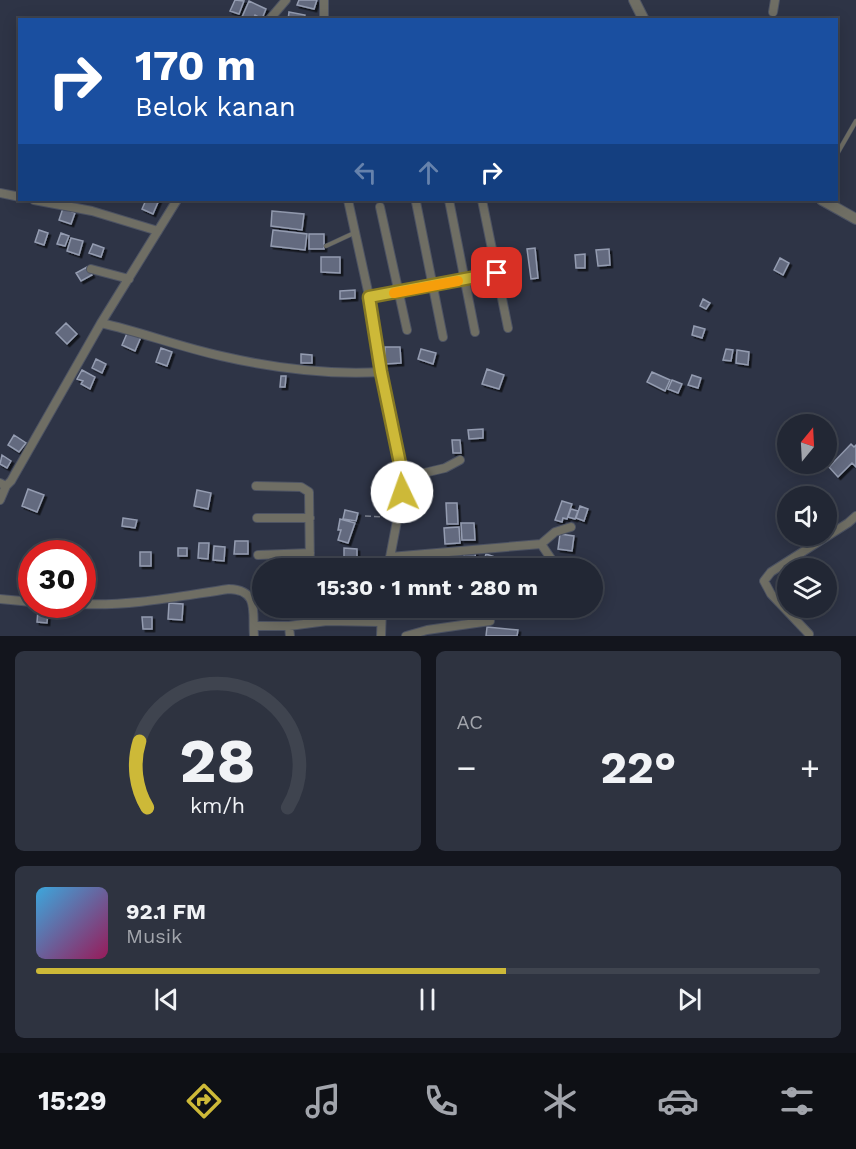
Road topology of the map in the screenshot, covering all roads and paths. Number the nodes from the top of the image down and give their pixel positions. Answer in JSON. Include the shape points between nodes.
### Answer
{"nodes":[{"id":1,"x":286,"y":0,"type":"edge"},
{"id":2,"x":324,"y":0,"type":"edge"},
{"id":3,"x":634,"y":0,"type":"edge"},
{"id":4,"x":775,"y":0,"type":"edge"},
{"id":5,"x":773,"y":12,"type":"dead end"},
{"id":6,"x":271,"y":18,"type":"edge"},
{"id":7,"x":324,"y":18,"type":"edge"},
{"id":8,"x":643,"y":18,"type":"edge"},
{"id":9,"x":856,"y":121,"type":"edge"},
{"id":10,"x":838,"y":152,"type":"edge"},
{"id":11,"x":0,"y":193,"type":"edge"},
{"id":12,"x":18,"y":196,"type":"edge"},
{"id":13,"x":39,"y":201,"type":"edge"},
{"id":14,"x":176,"y":201,"type":"edge"},
{"id":15,"x":348,"y":201,"type":"edge"},
{"id":16,"x":449,"y":201,"type":"edge"},
{"id":17,"x":482,"y":201,"type":"edge"},
{"id":18,"x":824,"y":201,"type":"edge"},
{"id":19,"x":416,"y":202,"type":"dead end"},
{"id":20,"x":381,"y":207,"type":"dead end"},
{"id":21,"x":856,"y":219,"type":"edge"},
{"id":22,"x":158,"y":231,"type":"junction"},
{"id":23,"x":355,"y":233,"type":"junction"},
{"id":24,"x":326,"y":246,"type":"dead end"},
{"id":25,"x":91,"y":269,"type":"dead end"},
{"id":26,"x":497,"y":273,"type":"junction"},
{"id":27,"x":129,"y":279,"type":"junction"},
{"id":28,"x":465,"y":279,"type":"junction"},
{"id":29,"x":433,"y":285,"type":"junction"},
{"id":30,"x":398,"y":292,"type":"junction"},
{"id":31,"x":369,"y":297,"type":"junction"},
{"id":32,"x":100,"y":323,"type":"junction"},
{"id":33,"x":508,"y":328,"type":"dead end"},
{"id":34,"x":407,"y":330,"type":"dead end"},
{"id":35,"x":475,"y":332,"type":"dead end"},
{"id":36,"x":443,"y":337,"type":"dead end"},
{"id":37,"x":381,"y":372,"type":"junction"},
{"id":38,"x":460,"y":460,"type":"dead end"},
{"id":39,"x":403,"y":478,"type":"junction"},
{"id":40,"x":3,"y":485,"type":"edge"},
{"id":41,"x":256,"y":486,"type":"dead end"},
{"id":42,"x":0,"y":500,"type":"edge"},
{"id":43,"x":365,"y":516,"type":"dead end"},
{"id":44,"x":856,"y":516,"type":"edge"},
{"id":45,"x":257,"y":518,"type":"dead end"},
{"id":46,"x":310,"y":518,"type":"junction"},
{"id":47,"x":398,"y":519,"type":"junction"},
{"id":48,"x":571,"y":527,"type":"dead end"},
{"id":49,"x":541,"y":543,"type":"junction"},
{"id":50,"x":310,"y":553,"type":"junction"},
{"id":51,"x":258,"y":555,"type":"dead end"},
{"id":52,"x":390,"y":557,"type":"joint"},
{"id":53,"x":310,"y":558,"type":"edge"},
{"id":54,"x":551,"y":558,"type":"edge"},
{"id":55,"x":0,"y":599,"type":"edge"},
{"id":56,"x":18,"y":601,"type":"edge"},
{"id":57,"x":96,"y":604,"type":"edge"},
{"id":58,"x":309,"y":618,"type":"edge"},
{"id":59,"x":381,"y":618,"type":"edge"},
{"id":60,"x":490,"y":621,"type":"dead end"},
{"id":61,"x":309,"y":622,"type":"junction"},
{"id":62,"x":381,"y":622,"type":"junction"},
{"id":63,"x":254,"y":626,"type":"junction"},
{"id":64,"x":289,"y":626,"type":"junction"},
{"id":65,"x":809,"y":634,"type":"dead end"},
{"id":66,"x":254,"y":636,"type":"edge"},
{"id":67,"x":290,"y":636,"type":"edge"},
{"id":68,"x":381,"y":636,"type":"edge"},
{"id":69,"x":406,"y":636,"type":"edge"}],
"edges":[{"from":1,"to":6,"type":"street"},
{"from":2,"to":7,"type":"street"},
{"from":3,"to":8,"type":"street"},
{"from":4,"to":5,"type":"street"},
{"from":9,"to":10,"type":"lane"},
{"from":11,"to":12,"type":"street"},
{"from":13,"to":22,"type":"street","via":[[92,211]]},
{"from":14,"to":22,"type":"street"},
{"from":15,"to":23,"type":"street"},
{"from":16,"to":28,"type":"street"},
{"from":17,"to":26,"type":"street"},
{"from":18,"to":21,"type":"street"},
{"from":19,"to":29,"type":"street"},
{"from":20,"to":30,"type":"street"},
{"from":22,"to":27,"type":"street"},
{"from":23,"to":24,"type":"lane"},
{"from":23,"to":31,"type":"street"},
{"from":25,"to":27,"type":"street"},
{"from":26,"to":28,"type":"street"},
{"from":26,"to":33,"type":"street"},
{"from":27,"to":32,"type":"street"},
{"from":28,"to":29,"type":"street"},
{"from":28,"to":35,"type":"street"},
{"from":29,"to":30,"type":"street"},
{"from":29,"to":36,"type":"street"},
{"from":30,"to":31,"type":"street"},
{"from":30,"to":34,"type":"street"},
{"from":31,"to":37,"type":"street"},
{"from":32,"to":37,"type":"street","via":[[220,356],[333,373]]},
{"from":32,"to":40,"type":"street"},
{"from":37,"to":39,"type":"street"},
{"from":38,"to":39,"type":"street","via":[[445,468]]},
{"from":39,"to":47,"type":"street"},
{"from":40,"to":42,"type":"street"},
{"from":41,"to":46,"type":"street","via":[[306,488]]},
{"from":43,"to":47,"type":"path"},
{"from":44,"to":65,"type":"street","via":[[771,572],[764,581],[771,594]]},
{"from":45,"to":46,"type":"street"},
{"from":46,"to":50,"type":"street"},
{"from":47,"to":52,"type":"street"},
{"from":48,"to":49,"type":"street","via":[[555,532]]},
{"from":49,"to":52,"type":"street"},
{"from":49,"to":54,"type":"street"},
{"from":50,"to":51,"type":"street"},
{"from":50,"to":53,"type":"street"},
{"from":55,"to":56,"type":"street"},
{"from":57,"to":63,"type":"street","via":[[160,601],[238,589],[253,601]]},
{"from":58,"to":61,"type":"street"},
{"from":59,"to":62,"type":"street"},
{"from":60,"to":69,"type":"street"},
{"from":61,"to":62,"type":"street"},
{"from":61,"to":64,"type":"street"},
{"from":62,"to":68,"type":"street"},
{"from":63,"to":64,"type":"street"},
{"from":63,"to":66,"type":"street"},
{"from":64,"to":67,"type":"street"}]}
